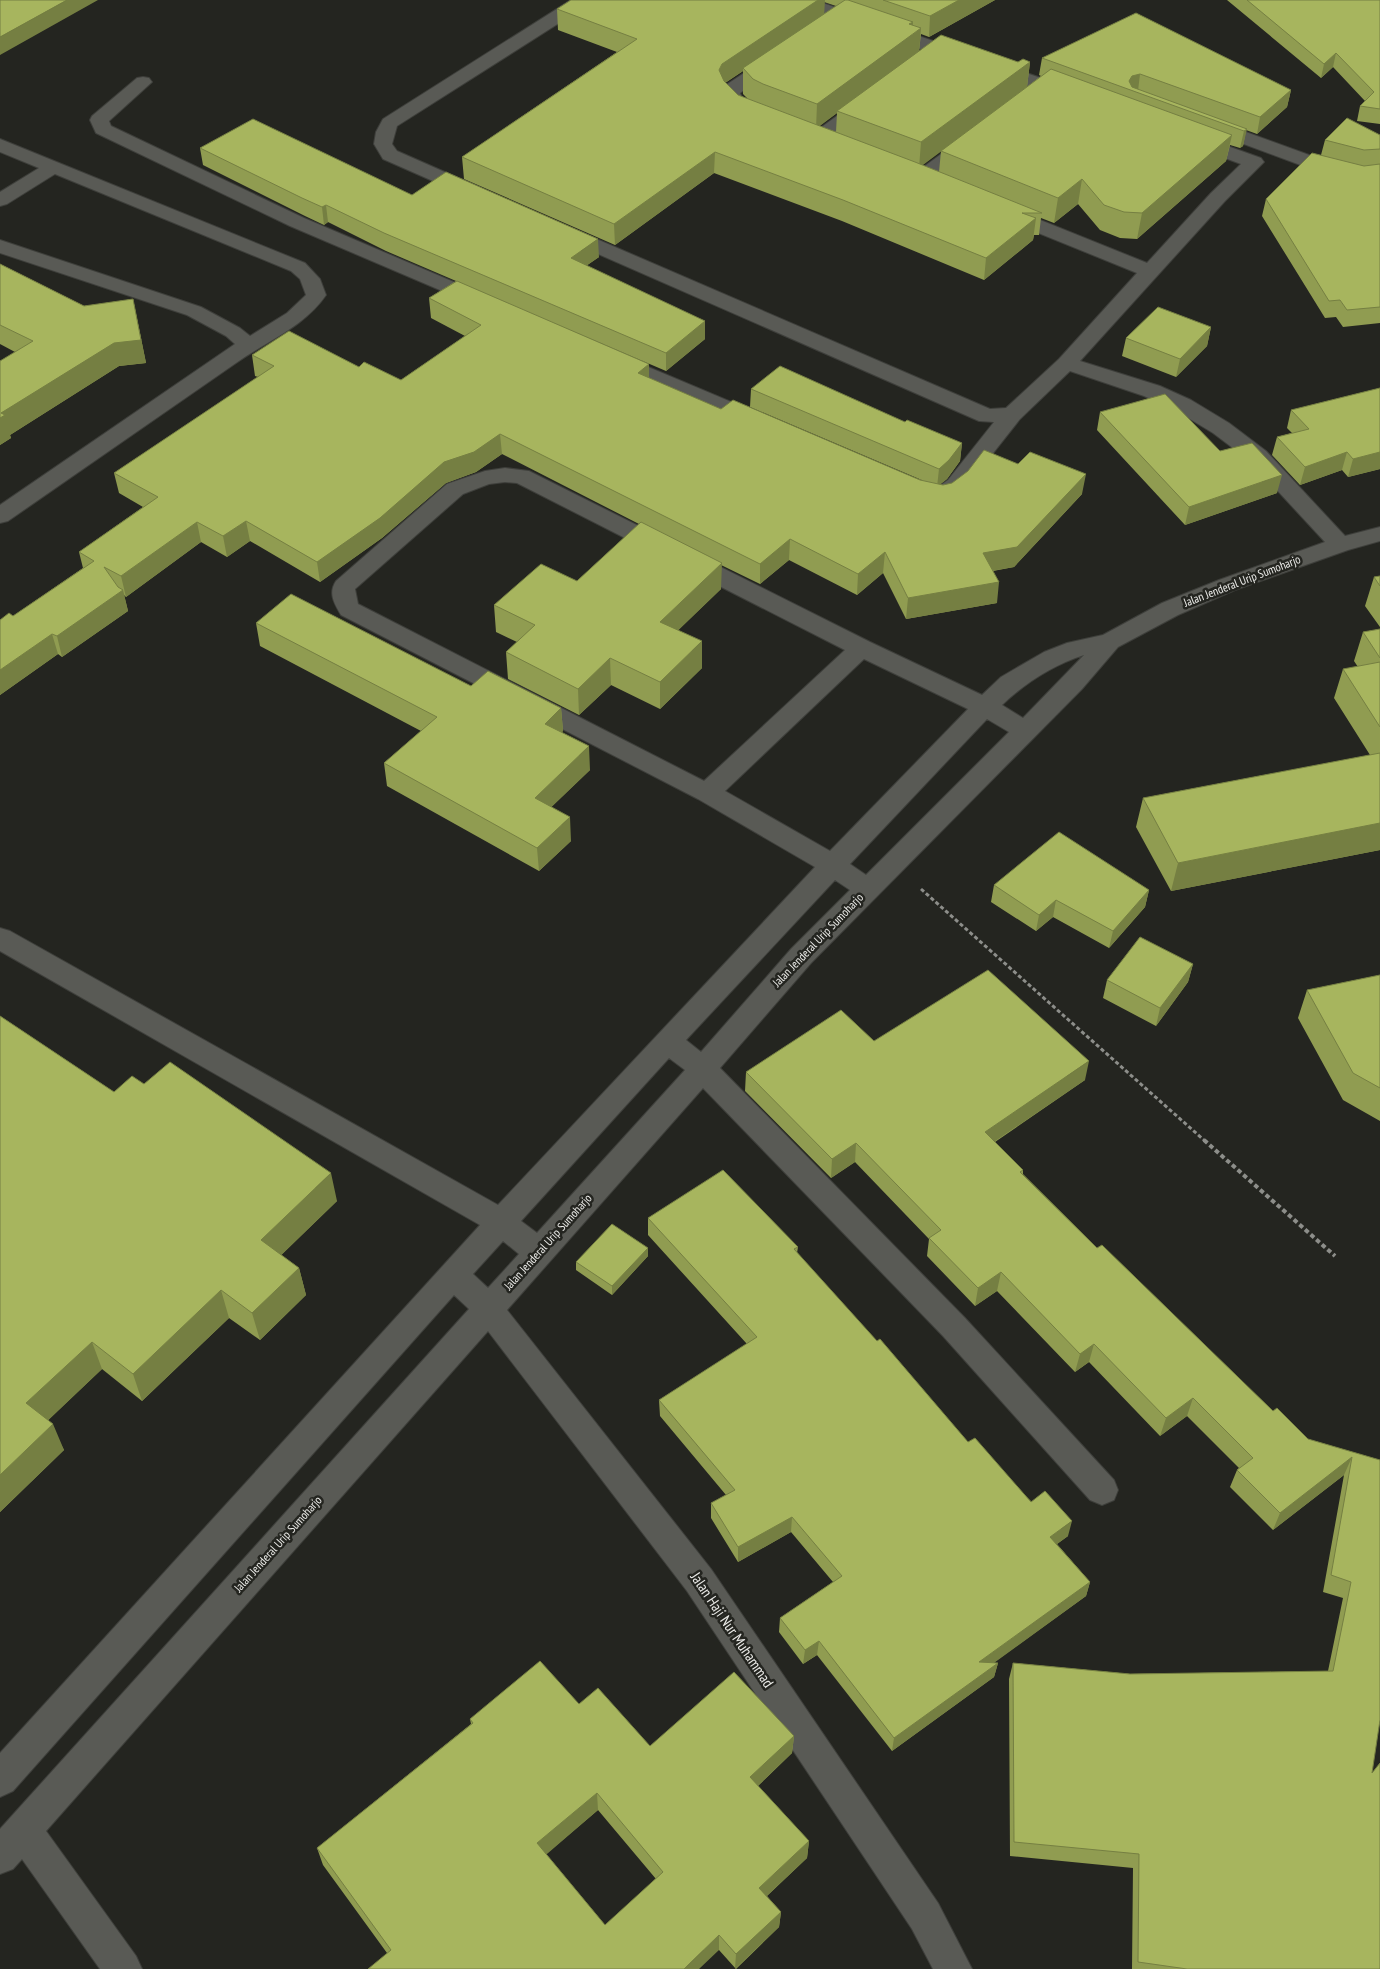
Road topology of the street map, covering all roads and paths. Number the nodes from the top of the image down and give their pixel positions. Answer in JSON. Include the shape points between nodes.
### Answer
{"nodes":[{"id":1,"x":583,"y":0,"type":"edge"},
{"id":2,"x":797,"y":0,"type":"edge"},
{"id":3,"x":842,"y":16,"type":"junction"},
{"id":4,"x":826,"y":26,"type":"edge"},
{"id":5,"x":940,"y":49,"type":"junction"},
{"id":6,"x":786,"y":53,"type":"edge"},
{"id":7,"x":925,"y":60,"type":"edge"},
{"id":8,"x":143,"y":82,"type":"dead end"},
{"id":9,"x":1045,"y":86,"type":"junction"},
{"id":10,"x":879,"y":94,"type":"edge"},
{"id":11,"x":1030,"y":97,"type":"edge"},
{"id":12,"x":1082,"y":99,"type":"edge"},
{"id":13,"x":1196,"y":120,"type":"edge"},
{"id":14,"x":772,"y":122,"type":"edge"},
{"id":15,"x":800,"y":132,"type":"edge"},
{"id":16,"x":983,"y":132,"type":"edge"},
{"id":17,"x":1181,"y":136,"type":"edge"},
{"id":18,"x":819,"y":138,"type":"junction"},
{"id":19,"x":0,"y":145,"type":"edge"},
{"id":20,"x":837,"y":146,"type":"edge"},
{"id":21,"x":53,"y":167,"type":"junction"},
{"id":22,"x":902,"y":171,"type":"edge"},
{"id":23,"x":1380,"y":173,"type":"edge"},
{"id":24,"x":921,"y":178,"type":"junction"},
{"id":25,"x":939,"y":186,"type":"edge"},
{"id":26,"x":0,"y":200,"type":"edge"},
{"id":27,"x":490,"y":200,"type":"edge"},
{"id":28,"x":985,"y":204,"type":"edge"},
{"id":29,"x":545,"y":224,"type":"edge"},
{"id":30,"x":0,"y":246,"type":"edge"},
{"id":31,"x":1150,"y":271,"type":"junction"},
{"id":32,"x":502,"y":310,"type":"edge"},
{"id":33,"x":248,"y":345,"type":"junction"},
{"id":34,"x":601,"y":353,"type":"edge"},
{"id":35,"x":1066,"y":363,"type":"junction"},
{"id":36,"x":1012,"y":414,"type":"junction"},
{"id":37,"x":781,"y":431,"type":"edge"},
{"id":38,"x":917,"y":490,"type":"edge"},
{"id":39,"x":0,"y":516,"type":"edge"},
{"id":40,"x":1380,"y":534,"type":"edge"},
{"id":41,"x":1340,"y":545,"type":"junction"},
{"id":42,"x":1110,"y":641,"type":"junction"},
{"id":43,"x":861,"y":648,"type":"junction"},
{"id":44,"x":986,"y":706,"type":"junction"},
{"id":45,"x":1024,"y":730,"type":"junction"},
{"id":46,"x":707,"y":793,"type":"junction"},
{"id":47,"x":892,"y":864,"type":"junction"},
{"id":48,"x":833,"y":865,"type":"junction"},
{"id":49,"x":866,"y":889,"type":"junction"},
{"id":50,"x":0,"y":938,"type":"edge"},
{"id":51,"x":669,"y":1042,"type":"junction"},
{"id":52,"x":703,"y":1069,"type":"junction"},
{"id":53,"x":501,"y":1222,"type":"junction"},
{"id":54,"x":539,"y":1252,"type":"junction"},
{"id":55,"x":1336,"y":1256,"type":"dead end"},
{"id":56,"x":453,"y":1274,"type":"junction"},
{"id":57,"x":488,"y":1308,"type":"junction"},
{"id":58,"x":1102,"y":1490,"type":"dead end"},
{"id":59,"x":0,"y":1779,"type":"edge"},
{"id":60,"x":12,"y":1843,"type":"edge"},
{"id":61,"x":123,"y":1969,"type":"edge"},
{"id":62,"x":953,"y":1969,"type":"edge"}],
"edges":[{"from":1,"to":27,"type":"street","via":[[390,123],[385,132],[383,144],[390,155]]},
{"from":2,"to":3,"type":"street"},
{"from":3,"to":4,"type":"street"},
{"from":3,"to":5,"type":"street"},
{"from":5,"to":7,"type":"street"},
{"from":5,"to":9,"type":"street"},
{"from":6,"to":14,"type":"street","via":[[730,91],[731,98],[745,111]]},
{"from":8,"to":32,"type":"street","via":[[99,120],[103,128],[296,222]]},
{"from":9,"to":11,"type":"street"},
{"from":9,"to":12,"type":"street"},
{"from":10,"to":18,"type":"street"},
{"from":13,"to":23,"type":"street","via":[[1329,169],[1360,175]]},
{"from":15,"to":18,"type":"street"},
{"from":16,"to":24,"type":"street"},
{"from":17,"to":31,"type":"street","via":[[1254,162]]},
{"from":18,"to":20,"type":"street"},
{"from":19,"to":21,"type":"street"},
{"from":21,"to":26,"type":"street"},
{"from":21,"to":33,"type":"street","via":[[306,273],[316,295],[310,304]]},
{"from":22,"to":24,"type":"street"},
{"from":24,"to":25,"type":"street"},
{"from":28,"to":31,"type":"street"},
{"from":29,"to":36,"type":"street","via":[[987,416]]},
{"from":30,"to":33,"type":"street","via":[[194,311],[233,332]]},
{"from":31,"to":35,"type":"street"},
{"from":33,"to":39,"type":"street"},
{"from":34,"to":37,"type":"street"},
{"from":35,"to":36,"type":"street"},
{"from":35,"to":41,"type":"street","via":[[1152,390],[1221,428],[1258,456]]},
{"from":36,"to":38,"type":"street","via":[[956,485],[941,497]]},
{"from":40,"to":41,"type":"street","name":"Jalan Jenderal Urip Sumoharjo"},
{"from":41,"to":42,"type":"street","name":"Jalan Jenderal Urip Sumoharjo","via":[[1202,595]]},
{"from":42,"to":44,"type":"street","name":"Jalan Jenderal Urip Sumoharjo","via":[[1076,650],[1031,670],[1010,683]]},
{"from":42,"to":45,"type":"street","name":"Jalan Jenderal Urip Sumoharjo","via":[[1073,683]]},
{"from":43,"to":44,"type":"street"},
{"from":43,"to":46,"type":"street"},
{"from":43,"to":46,"type":"street","via":[[521,476],[485,478],[456,489],[344,586],[344,601],[349,609]]},
{"from":44,"to":45,"type":"street"},
{"from":44,"to":48,"type":"street","name":"Jalan Jenderal Urip Sumoharjo"},
{"from":45,"to":47,"type":"street","name":"Jalan Jenderal Urip Sumoharjo"},
{"from":46,"to":48,"type":"street"},
{"from":47,"to":49,"type":"street","name":"Jalan Jenderal Urip Sumoharjo"},
{"from":47,"to":55,"type":"path"},
{"from":48,"to":49,"type":"street"},
{"from":48,"to":51,"type":"street","name":"Jalan Jenderal Urip Sumoharjo"},
{"from":49,"to":52,"type":"street","name":"Jalan Jenderal Urip Sumoharjo","via":[[801,956]]},
{"from":50,"to":53,"type":"street"},
{"from":51,"to":52,"type":"street"},
{"from":51,"to":53,"type":"street","name":"Jalan Jenderal Urip Sumoharjo"},
{"from":52,"to":54,"type":"street","name":"Jalan Jenderal Urip Sumoharjo"},
{"from":52,"to":58,"type":"street","via":[[954,1328]]},
{"from":53,"to":54,"type":"street"},
{"from":53,"to":56,"type":"street","name":"Jalan Jenderal Urip Sumoharjo"},
{"from":54,"to":57,"type":"street","name":"Jalan Jenderal Urip Sumoharjo"},
{"from":56,"to":57,"type":"street","name":"Jalan Haji Nur Muhammad"},
{"from":56,"to":59,"type":"street","name":"Jalan Jenderal Urip Sumoharjo"},
{"from":57,"to":60,"type":"street","name":"Jalan Jenderal Urip Sumoharjo"},
{"from":57,"to":62,"type":"street","name":"Jalan Haji Nur Muhammad","via":[[699,1580],[925,1916]]},
{"from":60,"to":61,"type":"street"}]}
